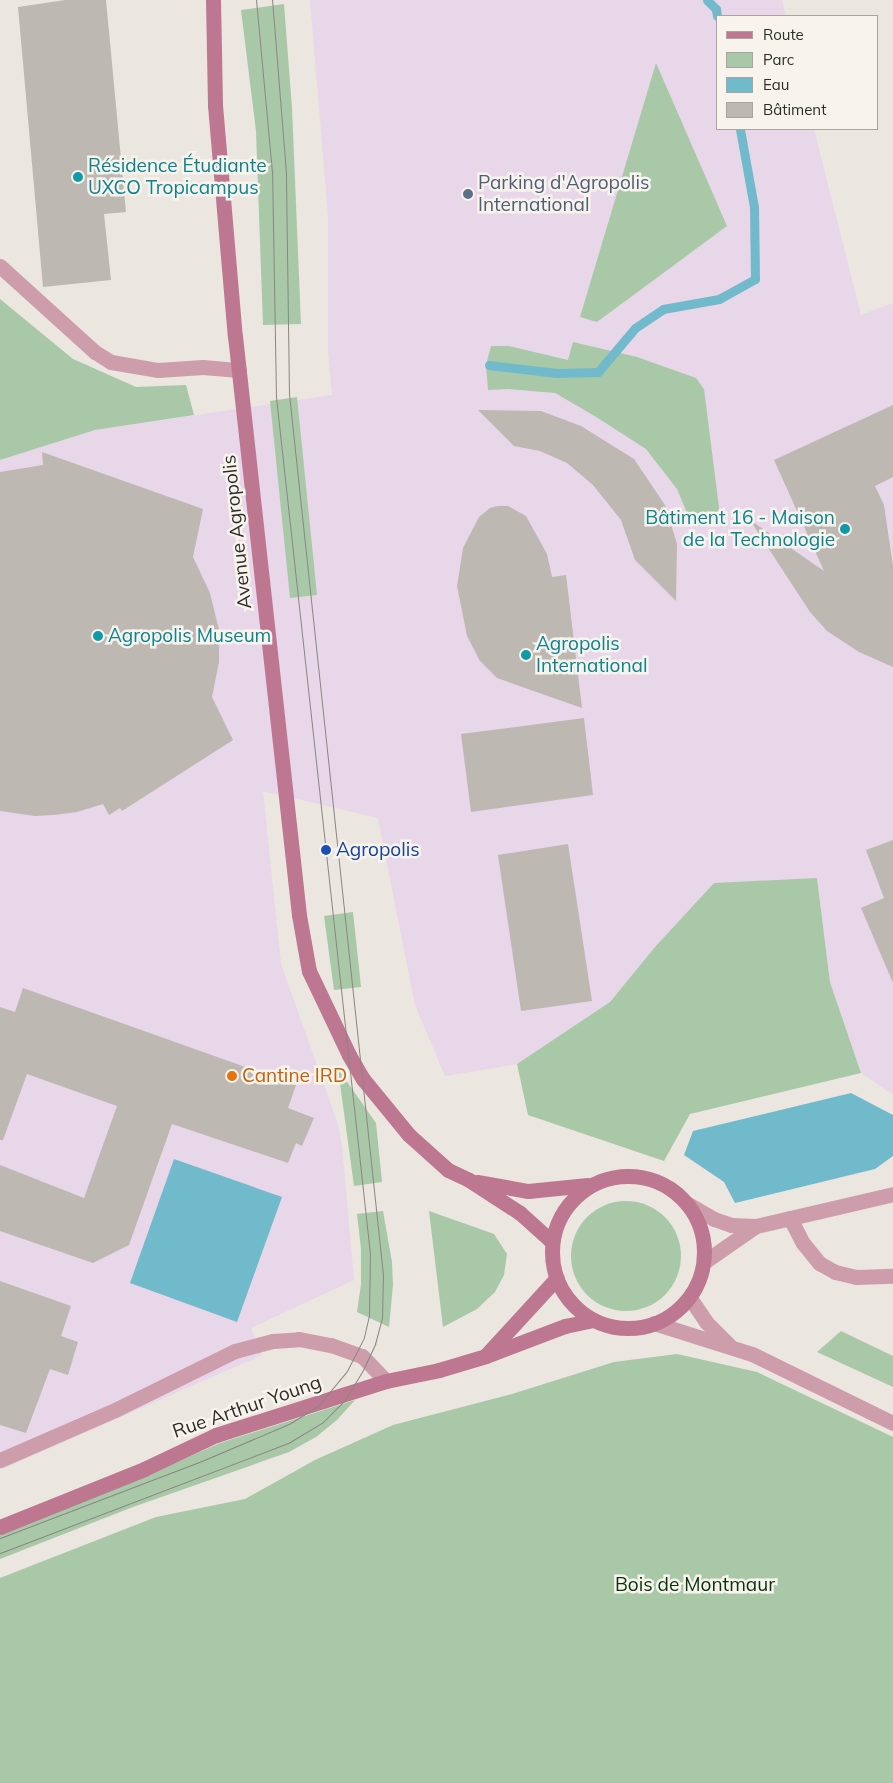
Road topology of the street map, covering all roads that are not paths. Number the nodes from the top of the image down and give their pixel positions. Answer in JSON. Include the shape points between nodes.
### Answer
{"nodes":[{"id":1,"x":213,"y":2,"type":"edge"},
{"id":2,"x":0,"y":266,"type":"edge"},
{"id":3,"x":239,"y":370,"type":"junction"},
{"id":4,"x":469,"y":1180,"type":"junction"},
{"id":5,"x":592,"y":1185,"type":"junction"},
{"id":6,"x":893,"y":1194,"type":"edge"},
{"id":7,"x":688,"y":1204,"type":"junction"},
{"id":8,"x":790,"y":1218,"type":"junction"},
{"id":9,"x":756,"y":1226,"type":"junction"},
{"id":10,"x":550,"y":1240,"type":"junction"},
{"id":11,"x":704,"y":1262,"type":"junction"},
{"id":12,"x":893,"y":1276,"type":"edge"},
{"id":13,"x":557,"y":1278,"type":"junction"},
{"id":14,"x":690,"y":1298,"type":"junction"},
{"id":15,"x":593,"y":1320,"type":"junction"},
{"id":16,"x":654,"y":1323,"type":"junction"},
{"id":17,"x":730,"y":1346,"type":"junction"},
{"id":18,"x":486,"y":1356,"type":"junction"},
{"id":19,"x":386,"y":1381,"type":"junction"},
{"id":20,"x":893,"y":1423,"type":"edge"},
{"id":21,"x":0,"y":1460,"type":"edge"},
{"id":22,"x":0,"y":1526,"type":"edge"}],
"edges":[{"from":1,"to":3,"type":"street","name":"Avenue Agropolis","via":[[215,105]]},
{"from":2,"to":3,"type":"street","via":[[95,352],[111,362],[158,370],[204,367]]},
{"from":3,"to":4,"type":"street","name":"Avenue Agropolis","via":[[299,915],[309,971],[362,1078],[409,1135],[448,1170]]},
{"from":4,"to":5,"type":"street","name":"Avenue Agropolis","via":[[528,1192]]},
{"from":4,"to":10,"type":"street","name":"Avenue Agropolis","via":[[520,1213]]},
{"from":5,"to":7,"type":"street","via":[[608,1178],[643,1177],[675,1192]]},
{"from":5,"to":10,"type":"street","via":[[575,1196],[562,1211]]},
{"from":6,"to":8,"type":"street"},
{"from":7,"to":9,"type":"street","via":[[731,1225]]},
{"from":7,"to":11,"type":"street","via":[[704,1236]]},
{"from":8,"to":9,"type":"street"},
{"from":8,"to":12,"type":"street","via":[[819,1263],[835,1272],[856,1277]]},
{"from":9,"to":11,"type":"street"},
{"from":10,"to":13,"type":"street","via":[[550,1261]]},
{"from":11,"to":14,"type":"street","via":[[702,1275]]},
{"from":13,"to":15,"type":"street","via":[[574,1308]]},
{"from":13,"to":18,"type":"street"},
{"from":14,"to":16,"type":"street","via":[[681,1308]]},
{"from":14,"to":17,"type":"street","via":[[706,1322]]},
{"from":15,"to":16,"type":"street","via":[[624,1328]]},
{"from":15,"to":18,"type":"street","name":"Rue Arthur Young","via":[[566,1326]]},
{"from":16,"to":17,"type":"street"},
{"from":17,"to":20,"type":"street"},
{"from":18,"to":19,"type":"street","name":"Rue Arthur Young"},
{"from":19,"to":21,"type":"street","via":[[362,1356],[331,1345],[299,1339],[273,1342],[235,1352],[115,1410]]},
{"from":19,"to":22,"type":"street","name":"Rue Arthur Young","via":[[216,1435],[144,1469]]}]}
